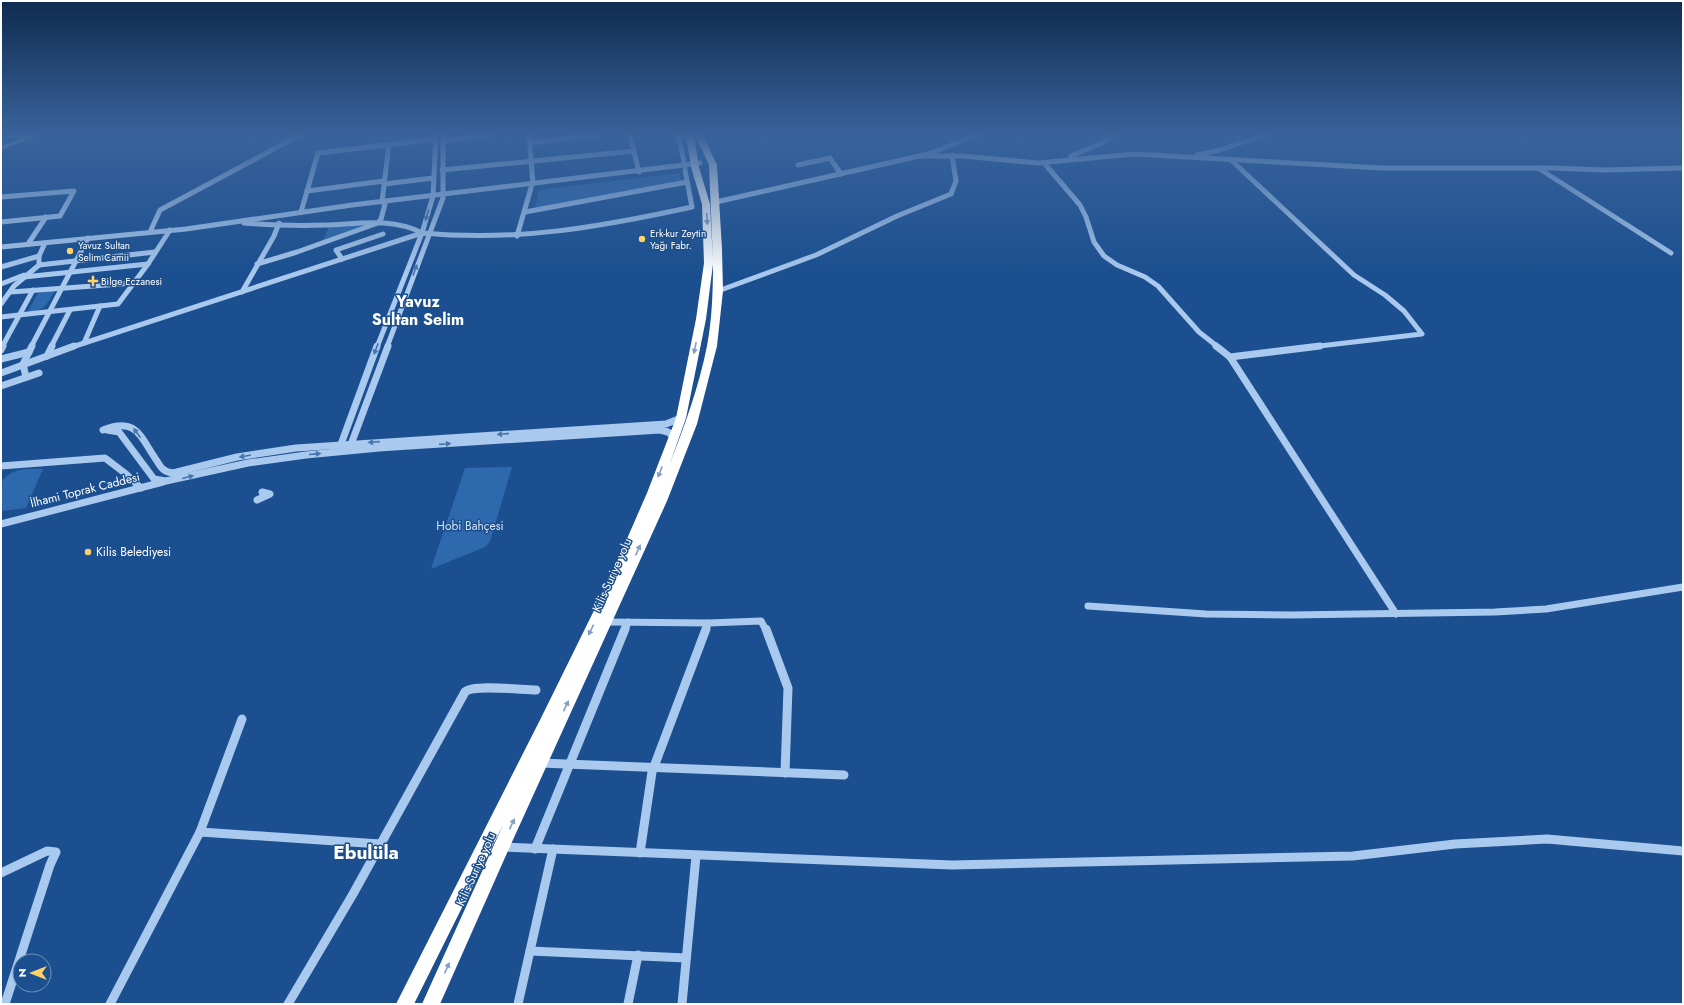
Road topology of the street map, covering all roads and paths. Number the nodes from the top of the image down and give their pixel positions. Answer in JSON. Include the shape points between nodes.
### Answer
{"nodes":[{"id":1,"x":212,"y":182,"type":"edge"},
{"id":2,"x":309,"y":182,"type":"edge"},
{"id":3,"x":395,"y":182,"type":"edge"},
{"id":4,"x":433,"y":182,"type":"edge"},
{"id":5,"x":442,"y":182,"type":"edge"},
{"id":6,"x":532,"y":182,"type":"edge"},
{"id":7,"x":563,"y":182,"type":"edge"},
{"id":8,"x":567,"y":182,"type":"edge"},
{"id":9,"x":687,"y":182,"type":"joint"},
{"id":10,"x":699,"y":182,"type":"edge"},
{"id":11,"x":714,"y":182,"type":"edge"},
{"id":12,"x":806,"y":182,"type":"edge"},
{"id":13,"x":956,"y":182,"type":"edge"},
{"id":14,"x":1059,"y":182,"type":"edge"},
{"id":15,"x":1254,"y":182,"type":"edge"},
{"id":16,"x":1559,"y":182,"type":"edge"},
{"id":17,"x":384,"y":183,"type":"junction"},
{"id":18,"x":532,"y":186,"type":"junction"},
{"id":19,"x":307,"y":190,"type":"junction"},
{"id":20,"x":442,"y":196,"type":"junction"},
{"id":21,"x":1,"y":197,"type":"edge"},
{"id":22,"x":432,"y":198,"type":"junction"},
{"id":23,"x":716,"y":202,"type":"junction"},
{"id":24,"x":383,"y":203,"type":"junction"},
{"id":25,"x":301,"y":212,"type":"junction"},
{"id":26,"x":525,"y":212,"type":"junction"},
{"id":27,"x":275,"y":215,"type":"junction"},
{"id":28,"x":46,"y":217,"type":"junction"},
{"id":29,"x":1,"y":222,"type":"edge"},
{"id":30,"x":229,"y":222,"type":"junction"},
{"id":31,"x":279,"y":223,"type":"junction"},
{"id":32,"x":378,"y":223,"type":"junction"},
{"id":33,"x":170,"y":230,"type":"junction"},
{"id":34,"x":150,"y":232,"type":"junction"},
{"id":35,"x":425,"y":233,"type":"junction"},
{"id":36,"x":383,"y":234,"type":"dead end"},
{"id":37,"x":517,"y":236,"type":"junction"},
{"id":38,"x":88,"y":238,"type":"junction"},
{"id":39,"x":45,"y":243,"type":"junction"},
{"id":40,"x":28,"y":244,"type":"junction"},
{"id":41,"x":1,"y":247,"type":"edge"},
{"id":42,"x":155,"y":252,"type":"junction"},
{"id":43,"x":1671,"y":253,"type":"dead end"},
{"id":44,"x":39,"y":256,"type":"junction"},
{"id":45,"x":342,"y":259,"type":"junction"},
{"id":46,"x":77,"y":260,"type":"junction"},
{"id":47,"x":148,"y":264,"type":"junction"},
{"id":48,"x":257,"y":264,"type":"junction"},
{"id":49,"x":39,"y":265,"type":"junction"},
{"id":50,"x":1,"y":267,"type":"edge"},
{"id":51,"x":72,"y":271,"type":"junction"},
{"id":52,"x":32,"y":272,"type":"junction"},
{"id":53,"x":24,"y":277,"type":"junction"},
{"id":54,"x":134,"y":283,"type":"junction"},
{"id":55,"x":1,"y":284,"type":"edge"},
{"id":56,"x":62,"y":288,"type":"junction"},
{"id":57,"x":33,"y":290,"type":"junction"},
{"id":58,"x":718,"y":291,"type":"junction"},
{"id":59,"x":11,"y":292,"type":"junction"},
{"id":60,"x":242,"y":292,"type":"junction"},
{"id":61,"x":2,"y":304,"type":"edge"},
{"id":62,"x":100,"y":306,"type":"junction"},
{"id":63,"x":70,"y":310,"type":"junction"},
{"id":64,"x":48,"y":312,"type":"junction"},
{"id":65,"x":21,"y":314,"type":"junction"},
{"id":66,"x":1,"y":317,"type":"edge"},
{"id":67,"x":84,"y":343,"type":"junction"},
{"id":68,"x":1,"y":350,"type":"edge"},
{"id":69,"x":29,"y":352,"type":"junction"},
{"id":70,"x":48,"y":356,"type":"junction"},
{"id":71,"x":1230,"y":357,"type":"junction"},
{"id":72,"x":1,"y":359,"type":"edge"},
{"id":73,"x":23,"y":364,"type":"junction"},
{"id":74,"x":1,"y":373,"type":"edge"},
{"id":75,"x":39,"y":373,"type":"dead end"},
{"id":76,"x":26,"y":377,"type":"junction"},
{"id":77,"x":1,"y":386,"type":"edge"},
{"id":78,"x":681,"y":418,"type":"junction"},
{"id":79,"x":674,"y":437,"type":"junction"},
{"id":80,"x":352,"y":443,"type":"junction"},
{"id":81,"x":340,"y":444,"type":"junction"},
{"id":82,"x":349,"y":451,"type":"junction"},
{"id":83,"x":338,"y":452,"type":"junction"},
{"id":84,"x":5,"y":466,"type":"edge"},
{"id":85,"x":1,"y":471,"type":"edge"},
{"id":86,"x":171,"y":473,"type":"junction"},
{"id":87,"x":166,"y":481,"type":"junction"},
{"id":88,"x":141,"y":488,"type":"junction"},
{"id":89,"x":262,"y":492,"type":"dead end"},
{"id":90,"x":257,"y":500,"type":"dead end"},
{"id":91,"x":1,"y":524,"type":"edge"},
{"id":92,"x":1683,"y":587,"type":"edge"},
{"id":93,"x":1088,"y":606,"type":"dead end"},
{"id":94,"x":1396,"y":614,"type":"junction"},
{"id":95,"x":606,"y":622,"type":"junction"},
{"id":96,"x":628,"y":622,"type":"junction"},
{"id":97,"x":708,"y":623,"type":"junction"},
{"id":98,"x":536,"y":690,"type":"dead end"},
{"id":99,"x":242,"y":719,"type":"dead end"},
{"id":100,"x":540,"y":763,"type":"junction"},
{"id":101,"x":570,"y":764,"type":"junction"},
{"id":102,"x":654,"y":767,"type":"junction"},
{"id":103,"x":785,"y":773,"type":"junction"},
{"id":104,"x":844,"y":775,"type":"dead end"},
{"id":105,"x":200,"y":832,"type":"junction"},
{"id":106,"x":380,"y":844,"type":"junction"},
{"id":107,"x":501,"y":847,"type":"junction"},
{"id":108,"x":535,"y":849,"type":"junction"},
{"id":109,"x":553,"y":849,"type":"junction"},
{"id":110,"x":1683,"y":851,"type":"edge"},
{"id":111,"x":640,"y":853,"type":"junction"},
{"id":112,"x":696,"y":856,"type":"junction"},
{"id":113,"x":1,"y":873,"type":"edge"},
{"id":114,"x":530,"y":951,"type":"junction"},
{"id":115,"x":638,"y":955,"type":"junction"},
{"id":116,"x":686,"y":958,"type":"junction"},
{"id":117,"x":5,"y":1004,"type":"edge"},
{"id":118,"x":110,"y":1004,"type":"edge"},
{"id":119,"x":288,"y":1004,"type":"edge"},
{"id":120,"x":405,"y":1004,"type":"edge"},
{"id":121,"x":431,"y":1004,"type":"edge"},
{"id":122,"x":518,"y":1004,"type":"edge"},
{"id":123,"x":628,"y":1004,"type":"edge"},
{"id":124,"x":682,"y":1004,"type":"edge"}],
"edges":[{"from":1,"to":34,"type":"street","via":[[160,210]]},
{"from":2,"to":19,"type":"street"},
{"from":3,"to":17,"type":"street"},
{"from":4,"to":22,"type":"street"},
{"from":5,"to":20,"type":"street"},
{"from":6,"to":18,"type":"street"},
{"from":7,"to":18,"type":"street"},
{"from":8,"to":18,"type":"street"},
{"from":9,"to":26,"type":"street"},
{"from":9,"to":37,"type":"street","via":[[692,207],[599,226]]},
{"from":10,"to":78,"type":"highway","one_way":true,"via":[[706,204],[709,263],[701,319]]},
{"from":11,"to":23,"type":"highway","name":"Kilis-Suriye yolu"},
{"from":12,"to":23,"type":"street"},
{"from":13,"to":58,"type":"street","via":[[951,194],[816,255]]},
{"from":14,"to":71,"type":"street","via":[[1074,195],[1084,212],[1093,240],[1106,259],[1153,282],[1199,332]]},
{"from":15,"to":71,"type":"street","via":[[1354,275],[1404,311],[1422,334]]},
{"from":16,"to":43,"type":"street"},
{"from":17,"to":19,"type":"street"},
{"from":17,"to":24,"type":"street"},
{"from":18,"to":20,"type":"street"},
{"from":18,"to":26,"type":"street"},
{"from":19,"to":25,"type":"street"},
{"from":20,"to":22,"type":"street"},
{"from":20,"to":35,"type":"street"},
{"from":21,"to":28,"type":"street","via":[[74,190],[60,216]]},
{"from":22,"to":24,"type":"street"},
{"from":22,"to":35,"type":"street","one_way":true},
{"from":23,"to":58,"type":"highway","name":"Kilis-Suriye yolu"},
{"from":24,"to":25,"type":"street"},
{"from":24,"to":27,"type":"street"},
{"from":24,"to":32,"type":"street"},
{"from":25,"to":27,"type":"street"},
{"from":26,"to":37,"type":"street"},
{"from":27,"to":30,"type":"street"},
{"from":28,"to":29,"type":"street"},
{"from":28,"to":40,"type":"street"},
{"from":30,"to":31,"type":"street"},
{"from":30,"to":33,"type":"street"},
{"from":31,"to":32,"type":"street"},
{"from":31,"to":48,"type":"street"},
{"from":32,"to":35,"type":"street","via":[[408,226]]},
{"from":32,"to":48,"type":"street"},
{"from":33,"to":34,"type":"street"},
{"from":33,"to":42,"type":"street"},
{"from":34,"to":38,"type":"street"},
{"from":35,"to":37,"type":"street"},
{"from":35,"to":45,"type":"street"},
{"from":80,"to":35,"type":"street","one_way":true},
{"from":35,"to":81,"type":"street","one_way":true,"via":[[399,288]]},
{"from":36,"to":45,"type":"street","via":[[336,250]]},
{"from":38,"to":39,"type":"street"},
{"from":38,"to":46,"type":"street"},
{"from":39,"to":40,"type":"street"},
{"from":39,"to":44,"type":"street"},
{"from":40,"to":41,"type":"street"},
{"from":42,"to":46,"type":"street"},
{"from":42,"to":47,"type":"street"},
{"from":44,"to":49,"type":"street"},
{"from":44,"to":50,"type":"street"},
{"from":45,"to":60,"type":"street"},
{"from":46,"to":49,"type":"street"},
{"from":46,"to":51,"type":"street"},
{"from":47,"to":51,"type":"street"},
{"from":47,"to":54,"type":"street"},
{"from":48,"to":60,"type":"street"},
{"from":49,"to":52,"type":"street"},
{"from":51,"to":53,"type":"street"},
{"from":51,"to":56,"type":"street"},
{"from":52,"to":53,"type":"street"},
{"from":52,"to":55,"type":"street"},
{"from":53,"to":59,"type":"street"},
{"from":54,"to":56,"type":"street"},
{"from":54,"to":62,"type":"street","via":[[118,304]]},
{"from":56,"to":57,"type":"street"},
{"from":56,"to":64,"type":"street"},
{"from":57,"to":59,"type":"street"},
{"from":57,"to":65,"type":"street"},
{"from":95,"to":58,"type":"highway","name":"Kilis-Suriye yolu","one_way":true,"via":[[661,501],[691,424],[712,346]]},
{"from":59,"to":61,"type":"street"},
{"from":60,"to":67,"type":"street"},
{"from":62,"to":63,"type":"street"},
{"from":62,"to":67,"type":"street"},
{"from":63,"to":64,"type":"street"},
{"from":63,"to":70,"type":"street"},
{"from":64,"to":65,"type":"street"},
{"from":64,"to":69,"type":"street"},
{"from":65,"to":66,"type":"street"},
{"from":65,"to":68,"type":"street"},
{"from":67,"to":70,"type":"street"},
{"from":69,"to":72,"type":"street"},
{"from":69,"to":73,"type":"street"},
{"from":70,"to":73,"type":"street"},
{"from":71,"to":94,"type":"street"},
{"from":73,"to":74,"type":"street"},
{"from":73,"to":76,"type":"street"},
{"from":75,"to":76,"type":"street"},
{"from":76,"to":77,"type":"street"},
{"from":78,"to":79,"type":"highway"},
{"from":78,"to":80,"type":"street","one_way":true,"via":[[666,424]]},
{"from":82,"to":79,"type":"street","name":"İlhami Toprak Caddesi","one_way":true,"via":[[660,430]]},
{"from":79,"to":120,"type":"highway","one_way":true,"via":[[653,493],[611,587]]},
{"from":80,"to":81,"type":"street"},
{"from":80,"to":82,"type":"street"},
{"from":81,"to":83,"type":"street"},
{"from":81,"to":86,"type":"street","one_way":true,"via":[[266,452]]},
{"from":82,"to":83,"type":"street","name":"İlhami Toprak Caddesi"},
{"from":87,"to":83,"type":"street","name":"İlhami Toprak Caddesi","one_way":true,"via":[[248,463]]},
{"from":84,"to":85,"type":"street"},
{"from":84,"to":88,"type":"street","via":[[105,458],[125,472],[133,484]]},
{"from":86,"to":87,"type":"street"},
{"from":86,"to":87,"type":"street","one_way":true,"via":[[163,470],[129,424],[115,425],[103,430],[119,432],[151,476]]},
{"from":87,"to":88,"type":"street","name":"İlhami Toprak Caddesi"},
{"from":88,"to":91,"type":"street","name":"İlhami Toprak Caddesi"},
{"from":89,"to":90,"type":"street","via":[[270,494]]},
{"from":92,"to":94,"type":"street","via":[[1546,609]]},
{"from":93,"to":94,"type":"street","via":[[1206,614]]},
{"from":95,"to":96,"type":"street"},
{"from":100,"to":95,"type":"highway","name":"Kilis-Suriye yolu","one_way":true},
{"from":96,"to":97,"type":"street"},
{"from":96,"to":101,"type":"street"},
{"from":97,"to":102,"type":"street"},
{"from":97,"to":103,"type":"street","via":[[761,621],[765,626],[788,688]]},
{"from":98,"to":106,"type":"street","via":[[468,689]]},
{"from":99,"to":105,"type":"street"},
{"from":100,"to":101,"type":"street"},
{"from":107,"to":100,"type":"highway","name":"Kilis-Suriye yolu","one_way":true},
{"from":101,"to":102,"type":"street"},
{"from":101,"to":108,"type":"street"},
{"from":102,"to":103,"type":"street"},
{"from":102,"to":111,"type":"street"},
{"from":103,"to":104,"type":"street"},
{"from":105,"to":106,"type":"street"},
{"from":105,"to":118,"type":"street"},
{"from":106,"to":119,"type":"street"},
{"from":107,"to":108,"type":"street"},
{"from":121,"to":107,"type":"highway","name":"Kilis-Suriye yolu","one_way":true},
{"from":108,"to":109,"type":"street"},
{"from":109,"to":111,"type":"street"},
{"from":109,"to":114,"type":"street"},
{"from":110,"to":112,"type":"street","via":[[1623,848],[1547,839],[1455,844],[1352,856],[952,865]]},
{"from":111,"to":112,"type":"street"},
{"from":112,"to":116,"type":"street"},
{"from":113,"to":117,"type":"street","via":[[47,851],[56,852]]},
{"from":114,"to":115,"type":"street"},
{"from":114,"to":122,"type":"street"},
{"from":115,"to":116,"type":"street"},
{"from":115,"to":123,"type":"street"},
{"from":116,"to":124,"type":"street"}]}
